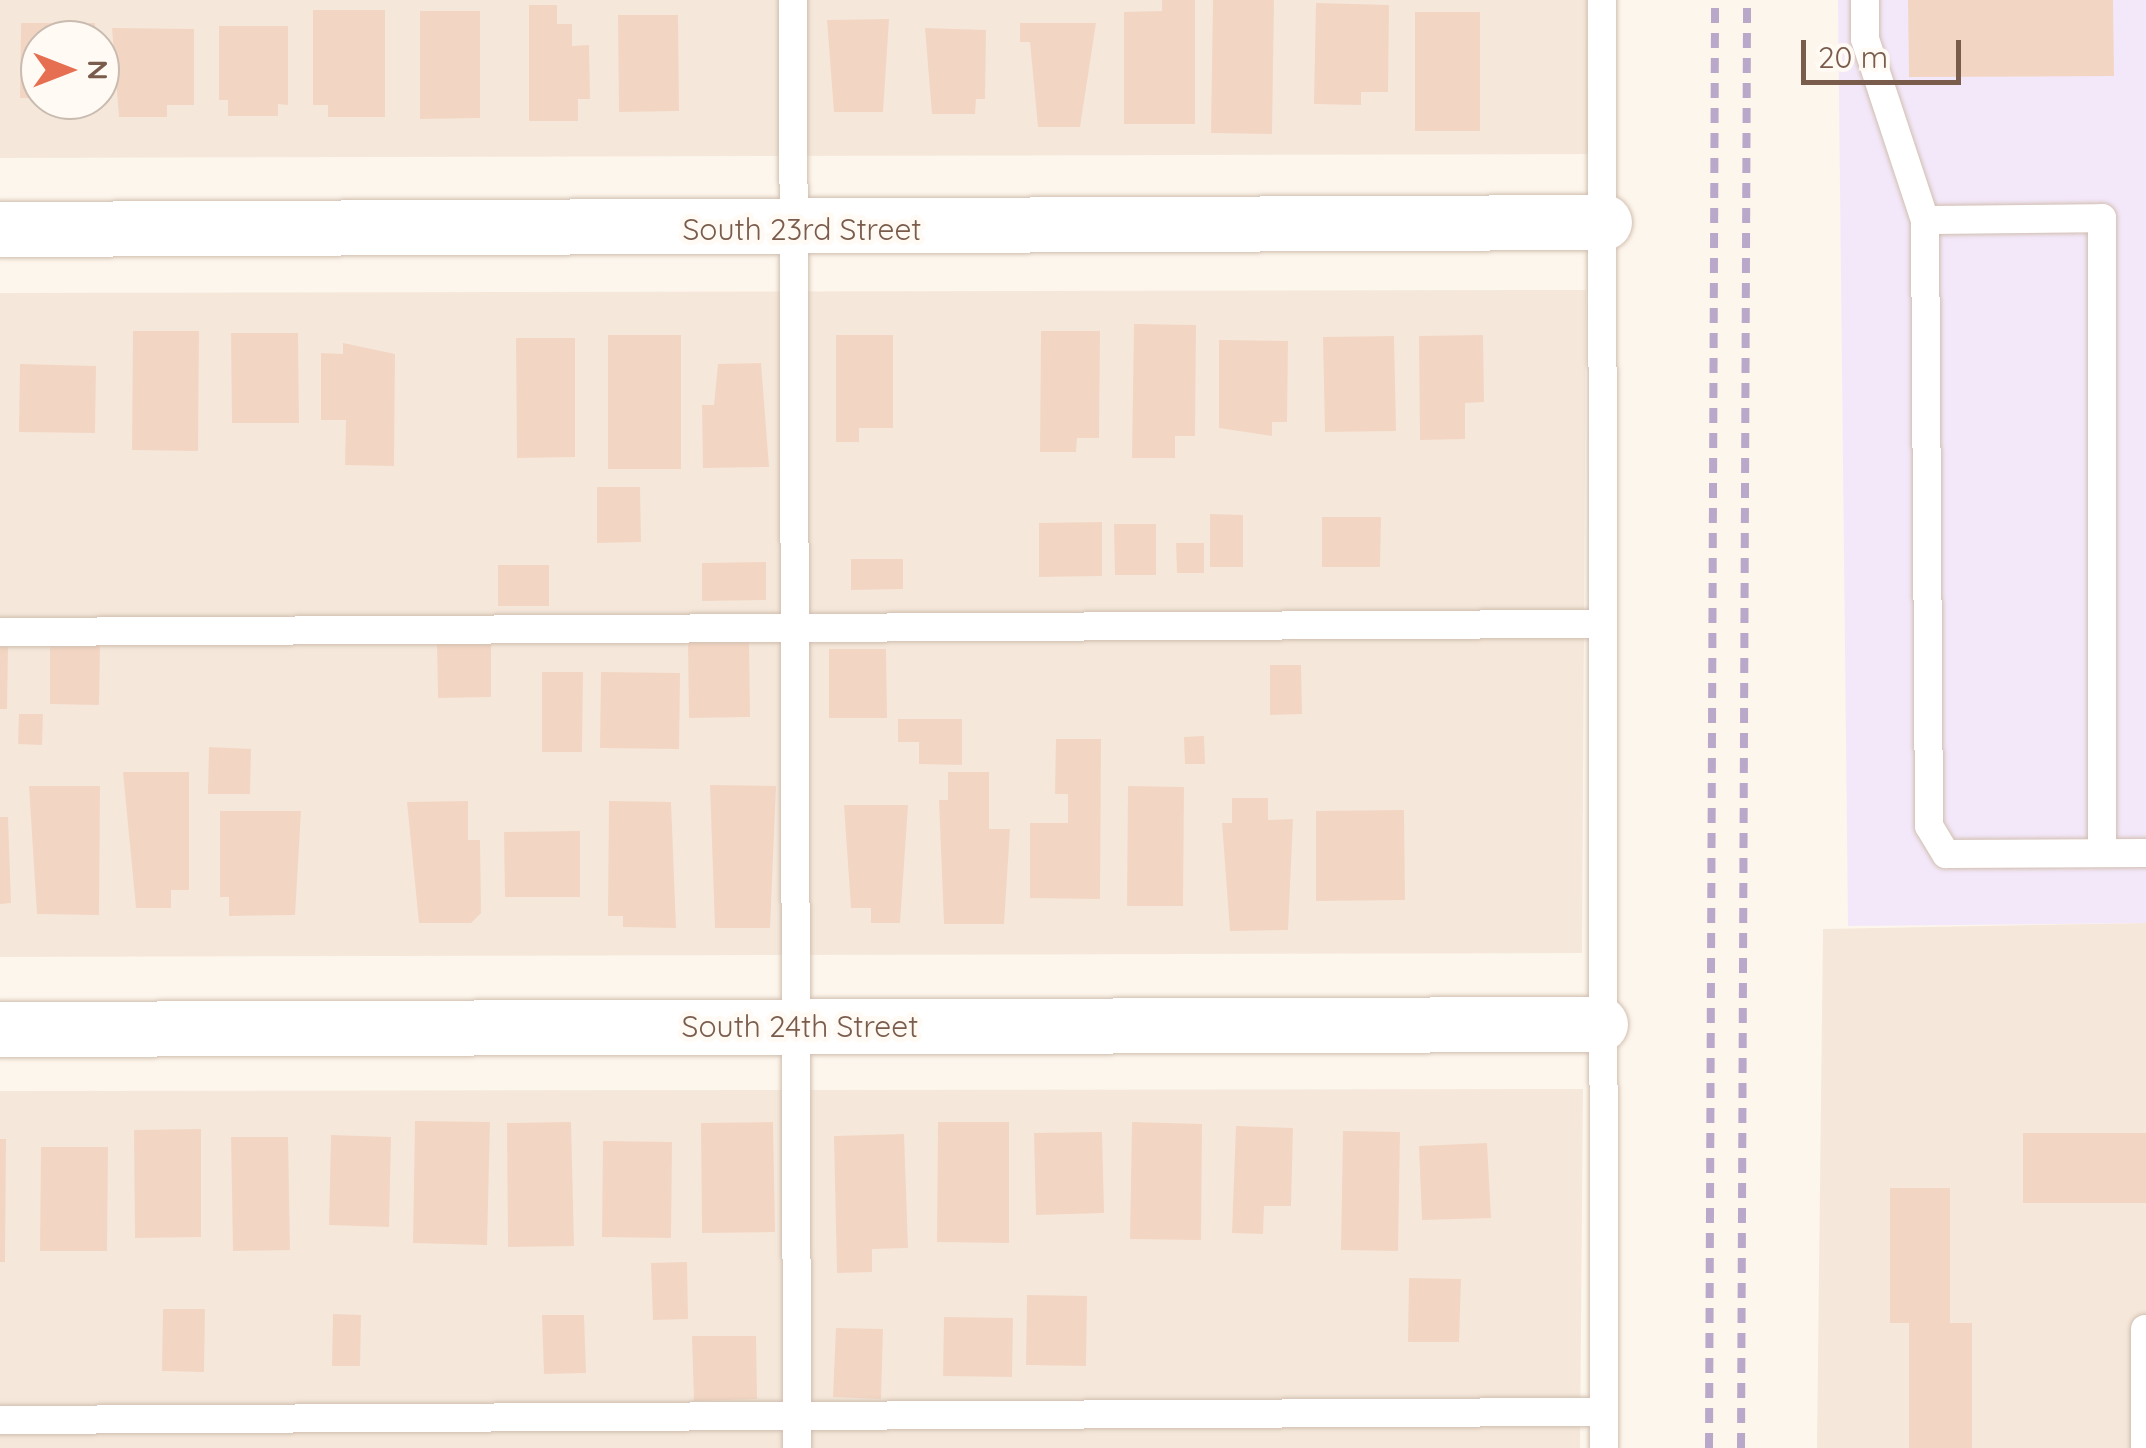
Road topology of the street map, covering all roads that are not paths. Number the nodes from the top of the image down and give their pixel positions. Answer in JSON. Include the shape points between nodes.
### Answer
{"nodes":[{"id":1,"x":793,"y":0,"type":"edge"},
{"id":2,"x":1602,"y":0,"type":"edge"},
{"id":3,"x":1865,"y":0,"type":"edge"},
{"id":4,"x":1925,"y":220,"type":"junction"},
{"id":5,"x":1604,"y":222,"type":"junction"},
{"id":6,"x":0,"y":229,"type":"edge"},
{"id":7,"x":793,"y":230,"type":"junction"},
{"id":8,"x":1598,"y":624,"type":"junction"},
{"id":9,"x":800,"y":626,"type":"junction"},
{"id":10,"x":0,"y":632,"type":"edge"},
{"id":11,"x":2146,"y":852,"type":"edge"},
{"id":12,"x":2102,"y":853,"type":"junction"},
{"id":13,"x":1600,"y":1024,"type":"junction"},
{"id":14,"x":797,"y":1026,"type":"junction"},
{"id":15,"x":0,"y":1029,"type":"edge"},
{"id":16,"x":2145,"y":1328,"type":"edge"},
{"id":17,"x":1604,"y":1412,"type":"junction"},
{"id":18,"x":798,"y":1416,"type":"junction"},
{"id":19,"x":0,"y":1420,"type":"edge"},
{"id":20,"x":797,"y":1448,"type":"edge"},
{"id":21,"x":1604,"y":1448,"type":"edge"},
{"id":22,"x":2145,"y":1448,"type":"edge"}],
"edges":[{"from":1,"to":7,"type":"lane"},
{"from":2,"to":5,"type":"lane"},
{"from":3,"to":4,"type":"lane","via":[[1865,39]]},
{"from":4,"to":12,"type":"lane","via":[[1929,826],[1946,854]]},
{"from":4,"to":12,"type":"lane","via":[[2102,218]]},
{"from":5,"to":7,"type":"street","name":"South 23rd Street"},
{"from":5,"to":8,"type":"lane"},
{"from":6,"to":7,"type":"street","name":"South 23rd Street"},
{"from":7,"to":9,"type":"lane"},
{"from":8,"to":9,"type":"lane"},
{"from":8,"to":13,"type":"lane"},
{"from":9,"to":10,"type":"lane"},
{"from":9,"to":14,"type":"lane"},
{"from":11,"to":12,"type":"lane"},
{"from":13,"to":14,"type":"street","name":"South 24th Street"},
{"from":13,"to":17,"type":"lane"},
{"from":14,"to":15,"type":"street","name":"South 24th Street"},
{"from":14,"to":18,"type":"lane"},
{"from":16,"to":22,"type":"lane"},
{"from":17,"to":18,"type":"lane"},
{"from":17,"to":21,"type":"lane"},
{"from":18,"to":19,"type":"lane"},
{"from":18,"to":20,"type":"lane"}]}
